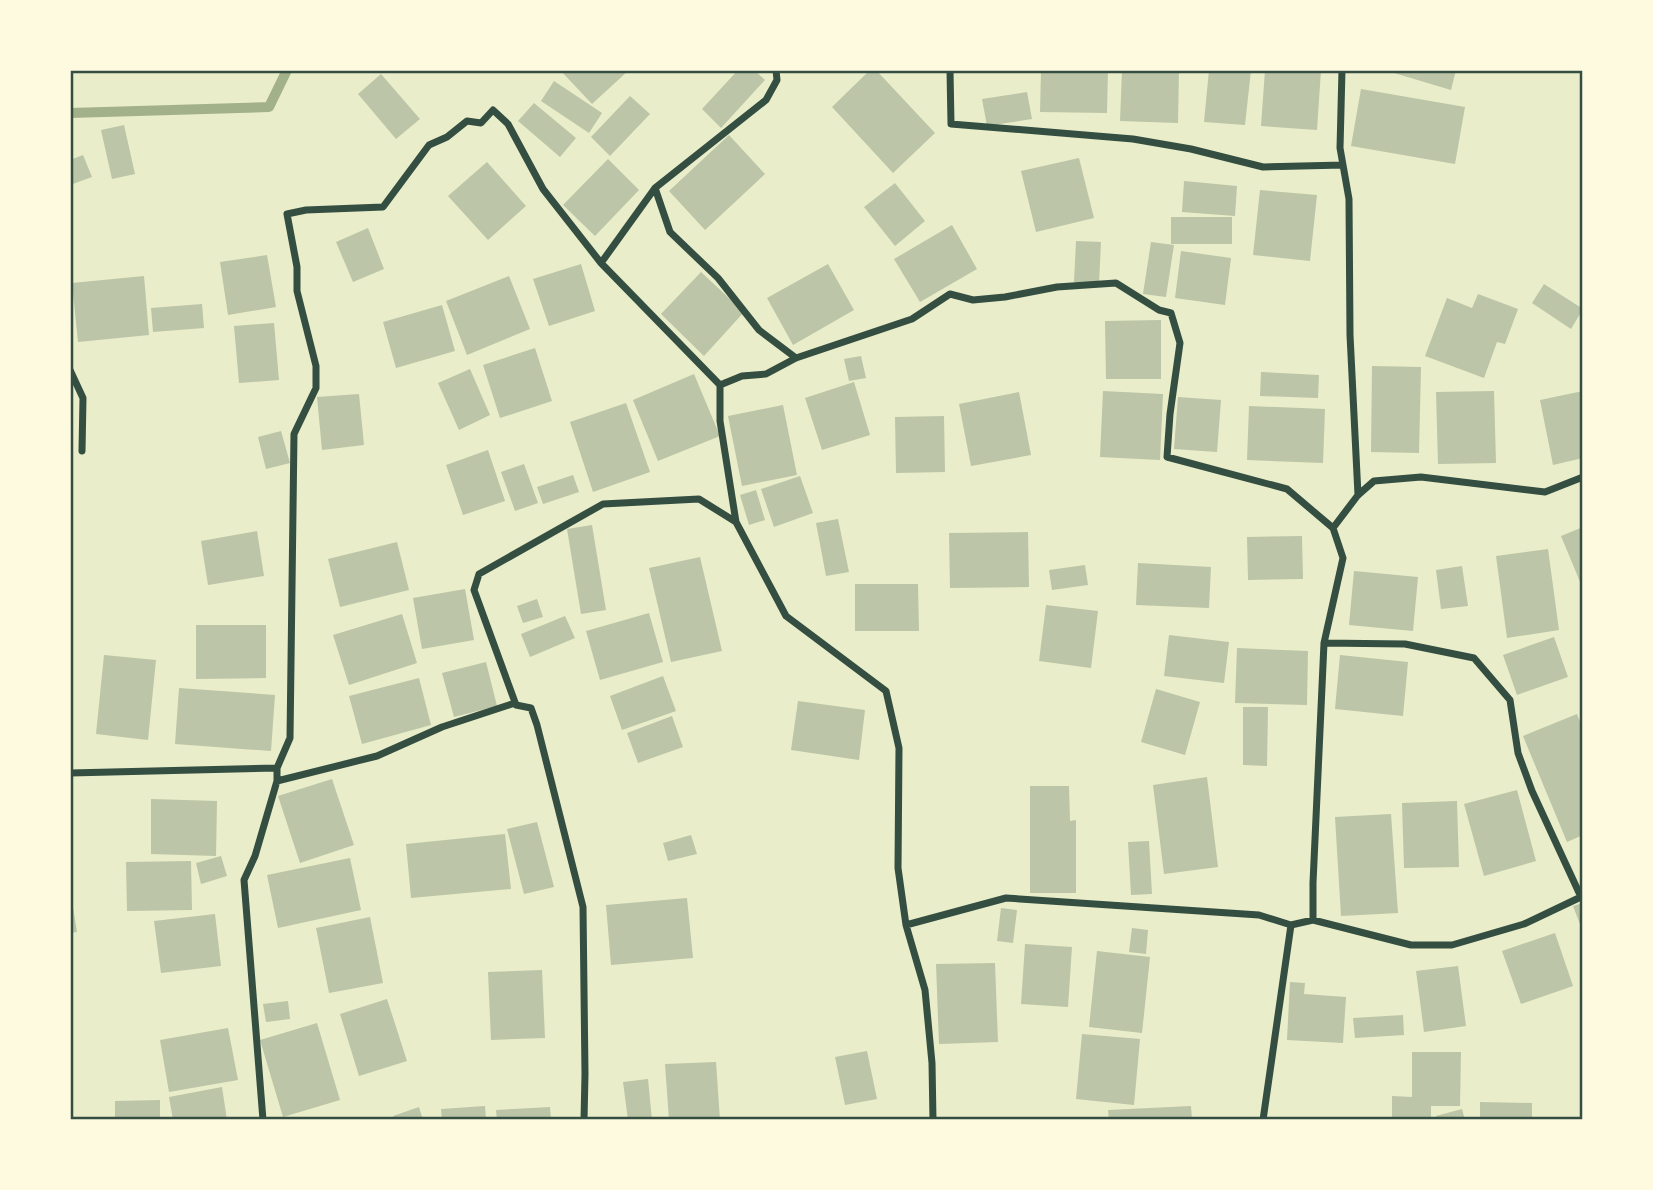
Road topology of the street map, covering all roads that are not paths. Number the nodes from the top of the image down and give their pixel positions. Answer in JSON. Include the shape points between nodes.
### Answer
{"nodes":[{"id":1,"x":776,"y":70,"type":"edge"},
{"id":2,"x":1342,"y":70,"type":"edge"},
{"id":3,"x":951,"y":71,"type":"edge"},
{"id":4,"x":1343,"y":165,"type":"junction"},
{"id":5,"x":655,"y":188,"type":"junction"},
{"id":6,"x":601,"y":263,"type":"junction"},
{"id":7,"x":796,"y":358,"type":"junction"},
{"id":8,"x":70,"y":370,"type":"edge"},
{"id":9,"x":720,"y":385,"type":"junction"},
{"id":10,"x":82,"y":451,"type":"dead end"},
{"id":11,"x":1583,"y":477,"type":"edge"},
{"id":12,"x":1358,"y":495,"type":"junction"},
{"id":13,"x":736,"y":522,"type":"junction"},
{"id":14,"x":1333,"y":528,"type":"junction"},
{"id":15,"x":1324,"y":643,"type":"junction"},
{"id":16,"x":515,"y":703,"type":"junction"},
{"id":17,"x":277,"y":768,"type":"junction"},
{"id":18,"x":70,"y":773,"type":"edge"},
{"id":19,"x":277,"y":781,"type":"junction"},
{"id":20,"x":1582,"y":896,"type":"edge"},
{"id":21,"x":1313,"y":920,"type":"junction"},
{"id":22,"x":906,"y":925,"type":"junction"},
{"id":23,"x":1291,"y":925,"type":"junction"},
{"id":24,"x":262,"y":1120,"type":"edge"},
{"id":25,"x":584,"y":1120,"type":"edge"},
{"id":26,"x":933,"y":1120,"type":"edge"},
{"id":27,"x":1263,"y":1120,"type":"edge"}],
"edges":[{"from":1,"to":5,"type":"street","via":[[777,80],[766,100]]},
{"from":2,"to":4,"type":"street"},
{"from":3,"to":4,"type":"street","via":[[951,124],[1133,139],[1263,167]]},
{"from":4,"to":12,"type":"street","via":[[1349,199]]},
{"from":5,"to":6,"type":"street"},
{"from":5,"to":7,"type":"street","via":[[670,232],[718,278],[759,330]]},
{"from":6,"to":9,"type":"street"},
{"from":6,"to":17,"type":"street","via":[[543,189],[508,124],[493,110],[481,123],[467,121],[429,145],[383,207],[287,214],[298,267],[297,290],[316,366],[316,388],[294,434],[290,738]]},
{"from":7,"to":9,"type":"street","via":[[766,374],[742,376]]},
{"from":7,"to":14,"type":"street","via":[[912,319],[950,294],[973,300],[1116,283],[1171,313],[1181,343],[1167,457],[1287,489]]},
{"from":8,"to":10,"type":"street","via":[[83,398]]},
{"from":9,"to":13,"type":"street","via":[[720,421]]},
{"from":11,"to":12,"type":"street","via":[[1545,492],[1421,477],[1374,481]]},
{"from":12,"to":14,"type":"street"},
{"from":13,"to":16,"type":"street","via":[[699,499],[603,504],[479,574],[474,590]]},
{"from":13,"to":22,"type":"street","via":[[786,616],[886,691],[899,748],[897,841]]},
{"from":14,"to":15,"type":"street","via":[[1343,558]]},
{"from":15,"to":20,"type":"street","via":[[1405,644],[1474,658],[1510,699],[1518,754]]},
{"from":15,"to":21,"type":"street"},
{"from":16,"to":19,"type":"street","via":[[442,727],[377,756]]},
{"from":16,"to":25,"type":"street","via":[[531,708],[537,725],[583,907]]},
{"from":17,"to":18,"type":"street"},
{"from":17,"to":19,"type":"street"},
{"from":19,"to":24,"type":"street","via":[[244,880]]},
{"from":20,"to":21,"type":"street","via":[[1524,924],[1452,945],[1411,945]]},
{"from":21,"to":23,"type":"street"},
{"from":22,"to":23,"type":"street","via":[[1006,898],[1259,915]]},
{"from":22,"to":26,"type":"street","via":[[925,990]]},
{"from":23,"to":27,"type":"street"}]}
